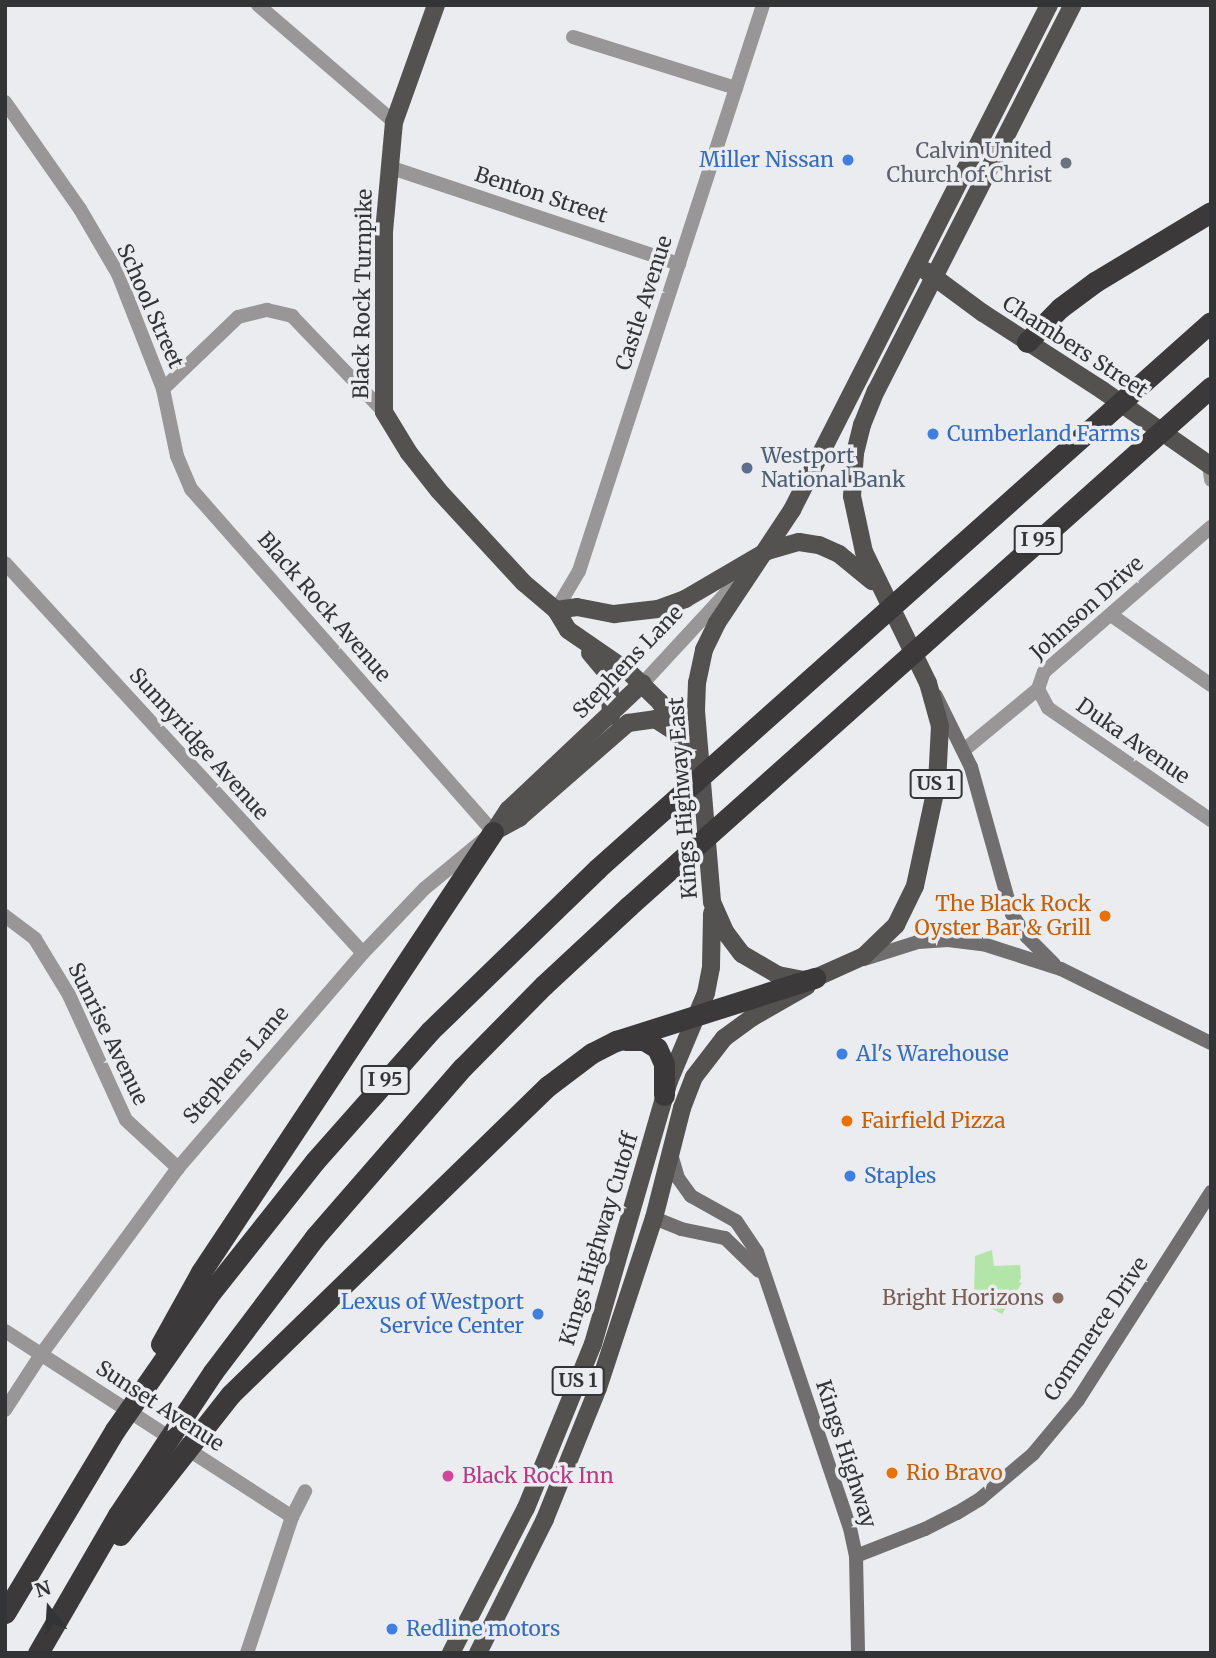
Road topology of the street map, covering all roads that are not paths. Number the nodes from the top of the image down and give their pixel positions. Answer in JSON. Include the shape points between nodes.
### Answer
{"nodes":[{"id":1,"x":258,"y":5,"type":"edge"},
{"id":2,"x":436,"y":5,"type":"edge"},
{"id":3,"x":763,"y":5,"type":"edge"},
{"id":4,"x":1049,"y":5,"type":"edge"},
{"id":5,"x":1069,"y":6,"type":"edge"},
{"id":6,"x":573,"y":37,"type":"dead end"},
{"id":7,"x":736,"y":88,"type":"junction"},
{"id":8,"x":5,"y":102,"type":"edge"},
{"id":9,"x":394,"y":122,"type":"junction"},
{"id":10,"x":968,"y":166,"type":"junction"},
{"id":11,"x":389,"y":167,"type":"junction"},
{"id":12,"x":987,"y":174,"type":"junction"},
{"id":13,"x":1211,"y":212,"type":"edge"},
{"id":14,"x":679,"y":264,"type":"junction"},
{"id":15,"x":918,"y":265,"type":"junction"},
{"id":16,"x":934,"y":276,"type":"junction"},
{"id":17,"x":1211,"y":322,"type":"edge"},
{"id":18,"x":1027,"y":342,"type":"junction"},
{"id":19,"x":1211,"y":387,"type":"edge"},
{"id":20,"x":163,"y":389,"type":"junction"},
{"id":21,"x":384,"y":412,"type":"junction"},
{"id":22,"x":1210,"y":470,"type":"edge"},
{"id":23,"x":1211,"y":527,"type":"edge"},
{"id":24,"x":767,"y":551,"type":"junction"},
{"id":25,"x":5,"y":563,"type":"edge"},
{"id":26,"x":881,"y":592,"type":"junction"},
{"id":27,"x":556,"y":610,"type":"junction"},
{"id":28,"x":1111,"y":615,"type":"junction"},
{"id":29,"x":576,"y":638,"type":"junction"},
{"id":30,"x":643,"y":683,"type":"junction"},
{"id":31,"x":929,"y":683,"type":"junction"},
{"id":32,"x":1211,"y":685,"type":"edge"},
{"id":33,"x":1038,"y":690,"type":"junction"},
{"id":34,"x":611,"y":716,"type":"junction"},
{"id":35,"x":680,"y":738,"type":"junction"},
{"id":36,"x":964,"y":750,"type":"junction"},
{"id":37,"x":714,"y":819,"type":"junction"},
{"id":38,"x":1211,"y":820,"type":"edge"},
{"id":39,"x":493,"y":832,"type":"junction"},
{"id":40,"x":712,"y":902,"type":"junction"},
{"id":41,"x":5,"y":916,"type":"edge"},
{"id":42,"x":363,"y":953,"type":"junction"},
{"id":43,"x":853,"y":963,"type":"junction"},
{"id":44,"x":1061,"y":969,"type":"junction"},
{"id":45,"x":822,"y":976,"type":"junction"},
{"id":46,"x":699,"y":1013,"type":"junction"},
{"id":47,"x":616,"y":1041,"type":"junction"},
{"id":48,"x":1211,"y":1043,"type":"edge"},
{"id":49,"x":664,"y":1095,"type":"junction"},
{"id":50,"x":671,"y":1154,"type":"junction"},
{"id":51,"x":178,"y":1168,"type":"junction"},
{"id":52,"x":1211,"y":1192,"type":"edge"},
{"id":53,"x":654,"y":1219,"type":"junction"},
{"id":54,"x":762,"y":1275,"type":"junction"},
{"id":55,"x":5,"y":1331,"type":"edge"},
{"id":56,"x":42,"y":1353,"type":"junction"},
{"id":57,"x":136,"y":1399,"type":"junction"},
{"id":58,"x":5,"y":1410,"type":"edge"},
{"id":59,"x":559,"y":1426,"type":"junction"},
{"id":60,"x":186,"y":1430,"type":"junction"},
{"id":61,"x":578,"y":1433,"type":"junction"},
{"id":62,"x":305,"y":1491,"type":"dead end"},
{"id":63,"x":292,"y":1517,"type":"junction"},
{"id":64,"x":856,"y":1556,"type":"junction"},
{"id":65,"x":5,"y":1613,"type":"edge"},
{"id":66,"x":38,"y":1653,"type":"edge"},
{"id":67,"x":247,"y":1653,"type":"edge"},
{"id":68,"x":451,"y":1653,"type":"edge"},
{"id":69,"x":478,"y":1653,"type":"edge"},
{"id":70,"x":858,"y":1653,"type":"edge"}],
"edges":[{"from":1,"to":9,"type":"street"},
{"from":2,"to":9,"type":"main road","name":"Black Rock Turnpike"},
{"from":3,"to":7,"type":"street","name":"Castle Avenue"},
{"from":4,"to":10,"type":"main road","name":"Kings Highway East","number":"US 1"},
{"from":5,"to":12,"type":"main road","name":"Kings Highway East","number":"US 1"},
{"from":6,"to":7,"type":"street"},
{"from":7,"to":14,"type":"street","name":"Castle Avenue"},
{"from":8,"to":20,"type":"street","name":"School Street","via":[[80,209],[118,274]]},
{"from":9,"to":11,"type":"main road","name":"Black Rock Turnpike"},
{"from":10,"to":12,"type":"main road"},
{"from":10,"to":15,"type":"main road","name":"Kings Highway East","number":"US 1"},
{"from":11,"to":14,"type":"street","name":"Benton Street"},
{"from":11,"to":21,"type":"main road","name":"Black Rock Turnpike","via":[[382,296]]},
{"from":12,"to":16,"type":"main road","name":"Kings Highway East","number":"US 1"},
{"from":13,"to":18,"type":"highway","via":[[1095,282],[1060,308]]},
{"from":14,"to":27,"type":"street","name":"Castle Avenue","via":[[579,571]]},
{"from":15,"to":16,"type":"main road","name":"Chambers Street"},
{"from":15,"to":24,"type":"main road","name":"Kings Highway East","number":"US 1"},
{"from":16,"to":18,"type":"main road","name":"Chambers Street"},
{"from":16,"to":26,"type":"main road","name":"Kings Highway East","number":"US 1","via":[[867,412],[855,453],[852,496],[856,525]]},
{"from":17,"to":57,"type":"highway","number":"I 95","via":[[512,949],[391,1074],[277,1206]]},
{"from":18,"to":22,"type":"main road","name":"Chambers Street"},
{"from":19,"to":37,"type":"highway","number":"I 95","via":[[894,670]]},
{"from":20,"to":21,"type":"street","name":"School Street","via":[[238,317],[267,310],[292,316]]},
{"from":20,"to":39,"type":"street","name":"Black Rock Avenue","via":[[177,456],[191,489]]},
{"from":21,"to":27,"type":"main road","name":"Black Rock Turnpike","via":[[439,491],[524,583]]},
{"from":23,"to":28,"type":"street","name":"Johnson Drive"},
{"from":24,"to":26,"type":"main road","via":[[799,541],[819,545],[860,570]]},
{"from":24,"to":27,"type":"main road","via":[[685,599],[658,609],[614,614],[577,607]]},
{"from":24,"to":30,"type":"street","name":"Stephens Lane"},
{"from":24,"to":37,"type":"main road","name":"Kings Highway East","number":"US 1","via":[[717,623],[700,665],[696,710]]},
{"from":25,"to":42,"type":"street","name":"Sunnyridge Avenue"},
{"from":26,"to":31,"type":"main road","name":"Kings Highway East","number":"US 1"},
{"from":27,"to":29,"type":"main road","name":"Black Rock Turnpike"},
{"from":28,"to":32,"type":"street"},
{"from":28,"to":33,"type":"street","name":"Johnson Drive","via":[[1044,672]]},
{"from":29,"to":30,"type":"main road","name":"Black Rock Turnpike"},
{"from":29,"to":34,"type":"main road","via":[[609,676]]},
{"from":30,"to":34,"type":"main road","name":"Stephens Lane"},
{"from":30,"to":35,"type":"main road","name":"Black Rock Turnpike"},
{"from":31,"to":36,"type":"main road"},
{"from":31,"to":43,"type":"main road","name":"Kings Highway East","number":"US 1","via":[[941,741],[920,872],[896,925]]},
{"from":33,"to":36,"type":"street","name":"Johnson Drive"},
{"from":33,"to":38,"type":"street","name":"Duka Avenue","via":[[1048,708]]},
{"from":34,"to":39,"type":"main road","name":"Stephens Lane","via":[[508,810]]},
{"from":35,"to":37,"type":"main road","name":"Black Rock Turnpike"},
{"from":35,"to":39,"type":"main road","name":"Stephens Lane","via":[[654,719],[628,723],[519,818]]},
{"from":36,"to":44,"type":"main road","via":[[1012,914],[1027,937]]},
{"from":37,"to":40,"type":"main road","name":"Kings Highway East","number":"US 1"},
{"from":37,"to":60,"type":"highway","number":"I 95","via":[[681,859],[544,985],[412,1123],[287,1272]]},
{"from":39,"to":42,"type":"street","name":"Stephens Lane","via":[[424,889]]},
{"from":39,"to":57,"type":"highway","via":[[201,1272]]},
{"from":40,"to":45,"type":"main road","name":"Kings Highway East","number":"US 1","via":[[742,954],[778,975],[803,980]]},
{"from":40,"to":46,"type":"main road","name":"Kings Highway Cutoff","number":"US 1","via":[[711,967]]},
{"from":41,"to":51,"type":"street","name":"Sunrise Avenue","via":[[34,939],[69,995],[126,1120]]},
{"from":42,"to":51,"type":"street","name":"Stephens Lane"},
{"from":43,"to":44,"type":"main road","via":[[903,945],[948,940],[983,944]]},
{"from":43,"to":45,"type":"main road","name":"Kings Highway East","number":"US 1"},
{"from":44,"to":48,"type":"main road"},
{"from":45,"to":46,"type":"highway"},
{"from":45,"to":50,"type":"main road","name":"Kings Highway Cutoff","number":"US 1","via":[[753,1017],[712,1051],[688,1091]]},
{"from":46,"to":47,"type":"highway"},
{"from":46,"to":49,"type":"main road","name":"Kings Highway Cutoff","number":"US 1"},
{"from":47,"to":49,"type":"highway","via":[[645,1040],[657,1048],[664,1064]]},
{"from":47,"to":60,"type":"highway","via":[[575,1065],[521,1110],[231,1394]]},
{"from":49,"to":59,"type":"main road","name":"Kings Highway Cutoff","number":"US 1","via":[[593,1344]]},
{"from":50,"to":53,"type":"main road","name":"Kings Highway Cutoff","number":"US 1"},
{"from":50,"to":54,"type":"main road","name":"Kings Highway","via":[[678,1178],[691,1196],[736,1221],[748,1236]]},
{"from":51,"to":56,"type":"street","name":"Stephens Lane"},
{"from":52,"to":64,"type":"main road","name":"Commerce Drive","via":[[1079,1400],[1033,1454],[957,1513]]},
{"from":53,"to":54,"type":"main road","name":"Kings Highway","via":[[725,1238]]},
{"from":53,"to":61,"type":"main road","name":"Kings Highway Cutoff","number":"US 1","via":[[620,1327]]},
{"from":54,"to":64,"type":"main road","name":"Kings Highway"},
{"from":55,"to":56,"type":"street","name":"Sunset Avenue"},
{"from":56,"to":58,"type":"street","name":"Stephens Lane"},
{"from":56,"to":63,"type":"street","name":"Sunset Avenue"},
{"from":57,"to":65,"type":"highway","number":"I 95"},
{"from":59,"to":61,"type":"main road"},
{"from":59,"to":68,"type":"main road","name":"Kings Highway Cutoff","number":"US 1","via":[[526,1508]]},
{"from":60,"to":66,"type":"highway","via":[[61,1612]]},
{"from":61,"to":69,"type":"main road","name":"Kings Highway Cutoff","number":"US 1","via":[[545,1519]]},
{"from":62,"to":63,"type":"street"},
{"from":63,"to":67,"type":"street"},
{"from":64,"to":70,"type":"main road","name":"Kings Highway"}]}
